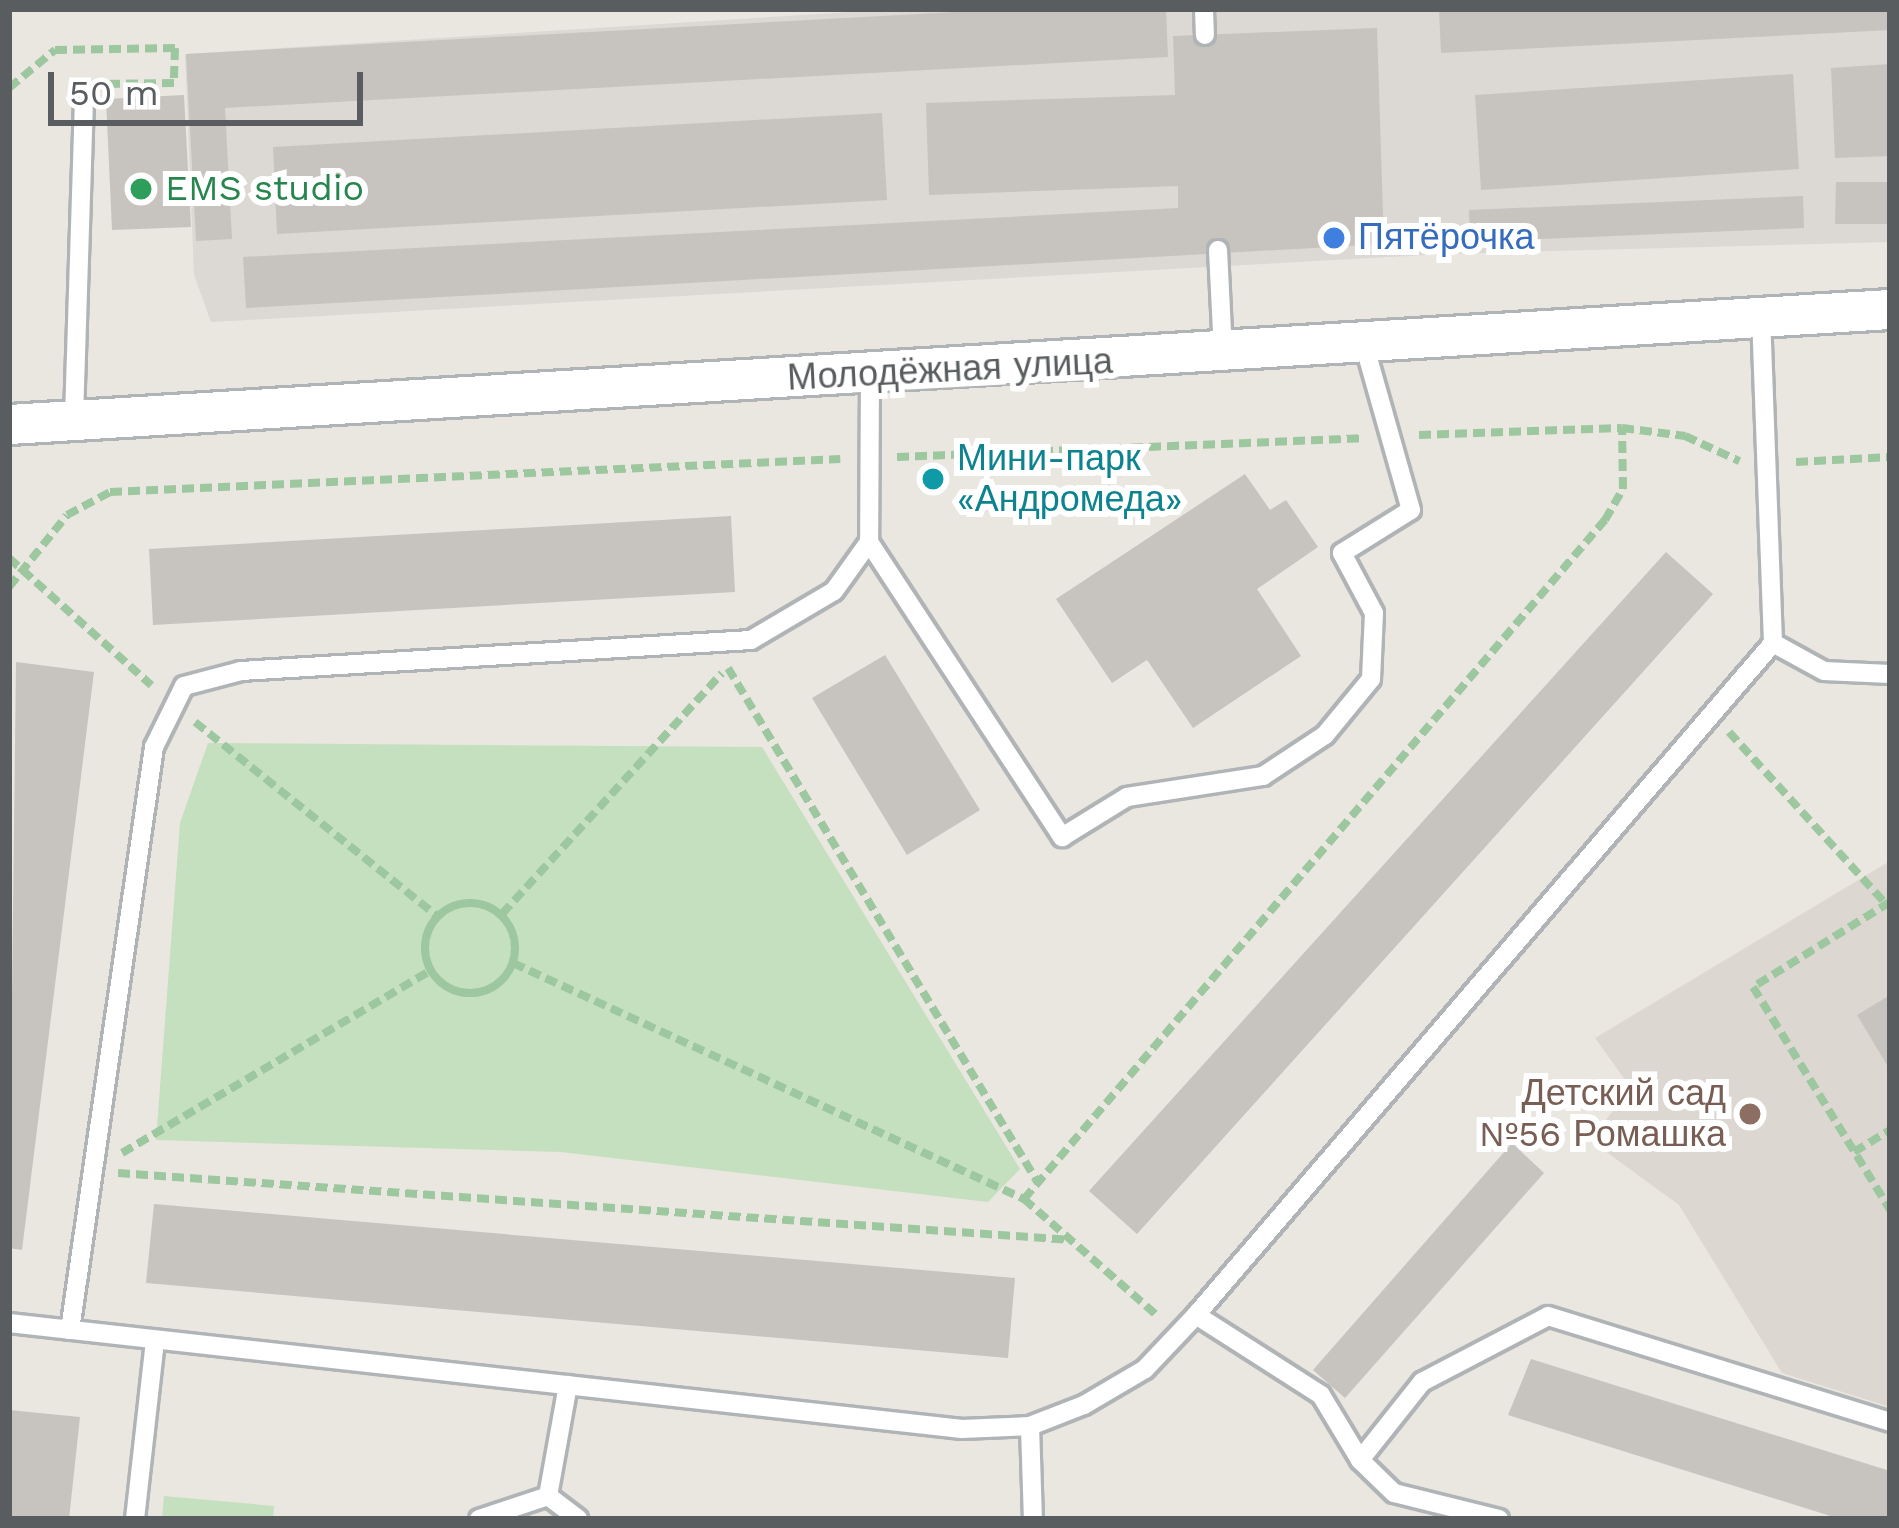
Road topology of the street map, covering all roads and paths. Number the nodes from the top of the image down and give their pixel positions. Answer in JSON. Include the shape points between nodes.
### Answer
{"nodes":[{"id":1,"x":1204,"y":9,"type":"edge"},
{"id":2,"x":1205,"y":35,"type":"dead end"},
{"id":3,"x":9,"y":88,"type":"edge"},
{"id":4,"x":84,"y":108,"type":"joint"},
{"id":5,"x":1218,"y":250,"type":"dead end"},
{"id":6,"x":1890,"y":309,"type":"edge"},
{"id":7,"x":1761,"y":316,"type":"junction"},
{"id":8,"x":1364,"y":344,"type":"junction"},
{"id":9,"x":1223,"y":354,"type":"junction"},
{"id":10,"x":870,"y":376,"type":"junction"},
{"id":11,"x":74,"y":418,"type":"junction"},
{"id":12,"x":9,"y":424,"type":"edge"},
{"id":13,"x":1622,"y":428,"type":"dead end"},
{"id":14,"x":1890,"y":457,"type":"edge"},
{"id":15,"x":1769,"y":465,"type":"junction"},
{"id":16,"x":869,"y":542,"type":"junction"},
{"id":17,"x":9,"y":558,"type":"edge"},
{"id":18,"x":752,"y":640,"type":"junction"},
{"id":19,"x":1773,"y":643,"type":"junction"},
{"id":20,"x":727,"y":667,"type":"junction"},
{"id":21,"x":1890,"y":674,"type":"edge"},
{"id":22,"x":170,"y":702,"type":"junction"},
{"id":23,"x":1712,"y":713,"type":"junction"},
{"id":24,"x":1887,"y":903,"type":"edge"},
{"id":25,"x":502,"y":914,"type":"junction"},
{"id":26,"x":437,"y":916,"type":"junction"},
{"id":27,"x":514,"y":963,"type":"junction"},
{"id":28,"x":430,"y":970,"type":"junction"},
{"id":29,"x":1890,"y":1130,"type":"edge"},
{"id":30,"x":1854,"y":1152,"type":"junction"},
{"id":31,"x":93,"y":1171,"type":"junction"},
{"id":32,"x":1037,"y":1183,"type":"junction"},
{"id":33,"x":1024,"y":1198,"type":"junction"},
{"id":34,"x":1890,"y":1210,"type":"edge"},
{"id":35,"x":1071,"y":1240,"type":"junction"},
{"id":36,"x":1196,"y":1315,"type":"junction"},
{"id":37,"x":9,"y":1323,"type":"edge"},
{"id":38,"x":70,"y":1330,"type":"junction"},
{"id":39,"x":1178,"y":1334,"type":"junction"},
{"id":40,"x":155,"y":1340,"type":"junction"},
{"id":41,"x":568,"y":1385,"type":"junction"},
{"id":42,"x":1890,"y":1423,"type":"edge"},
{"id":43,"x":1030,"y":1426,"type":"junction"},
{"id":44,"x":1360,"y":1460,"type":"junction"},
{"id":45,"x":548,"y":1496,"type":"junction"},
{"id":46,"x":135,"y":1519,"type":"edge"},
{"id":47,"x":479,"y":1519,"type":"edge"},
{"id":48,"x":578,"y":1519,"type":"edge"},
{"id":49,"x":1033,"y":1519,"type":"edge"},
{"id":50,"x":1498,"y":1519,"type":"edge"}],
"edges":[{"from":1,"to":2,"type":"lane"},
{"from":3,"to":4,"type":"path","via":[[55,50],[176,48],[174,83],[98,84]]},
{"from":4,"to":11,"type":"lane"},
{"from":5,"to":9,"type":"lane"},
{"from":6,"to":7,"type":"street","name":"Молодёжная улица"},
{"from":7,"to":8,"type":"street","name":"Молодёжная улица"},
{"from":7,"to":15,"type":"lane"},
{"from":8,"to":9,"type":"street","name":"Молодёжная улица"},
{"from":8,"to":16,"type":"lane","via":[[1411,510],[1342,553],[1374,613],[1371,679],[1324,735],[1263,776],[1126,797],[1062,837]]},
{"from":9,"to":10,"type":"street","name":"Молодёжная улица"},
{"from":10,"to":11,"type":"street","name":"Молодёжная улица"},
{"from":10,"to":16,"type":"lane"},
{"from":11,"to":12,"type":"street","name":"Молодёжная улица"},
{"from":13,"to":32,"type":"path","via":[[1623,489],[1605,520]]},
{"from":14,"to":15,"type":"path"},
{"from":15,"to":19,"type":"lane"},
{"from":16,"to":18,"type":"lane","via":[[834,591]]},
{"from":17,"to":22,"type":"path"},
{"from":18,"to":20,"type":"path"},
{"from":18,"to":22,"type":"lane","via":[[241,671],[184,686]]},
{"from":19,"to":21,"type":"lane","via":[[1824,670]]},
{"from":19,"to":23,"type":"lane"},
{"from":20,"to":25,"type":"path"},
{"from":20,"to":32,"type":"path"},
{"from":22,"to":26,"type":"path"},
{"from":22,"to":31,"type":"lane","via":[[154,747]]},
{"from":23,"to":24,"type":"path"},
{"from":23,"to":36,"type":"lane"},
{"from":24,"to":30,"type":"path","via":[[1753,987]]},
{"from":25,"to":26,"type":"path","via":[[459,903]]},
{"from":25,"to":27,"type":"path"},
{"from":26,"to":28,"type":"path"},
{"from":27,"to":28,"type":"path","via":[[478,993]]},
{"from":27,"to":33,"type":"path"},
{"from":28,"to":31,"type":"path"},
{"from":29,"to":30,"type":"path"},
{"from":30,"to":34,"type":"path"},
{"from":31,"to":35,"type":"path"},
{"from":31,"to":38,"type":"lane"},
{"from":32,"to":33,"type":"path"},
{"from":33,"to":35,"type":"path"},
{"from":35,"to":39,"type":"path"},
{"from":36,"to":39,"type":"lane"},
{"from":36,"to":44,"type":"lane","via":[[1321,1395]]},
{"from":37,"to":38,"type":"lane"},
{"from":38,"to":40,"type":"lane"},
{"from":39,"to":43,"type":"lane","via":[[1145,1369]]},
{"from":40,"to":41,"type":"lane"},
{"from":40,"to":46,"type":"lane"},
{"from":41,"to":43,"type":"lane","via":[[962,1429]]},
{"from":41,"to":45,"type":"lane"},
{"from":42,"to":44,"type":"lane","via":[[1548,1316],[1422,1382]]},
{"from":43,"to":49,"type":"lane"},
{"from":44,"to":50,"type":"lane","via":[[1394,1493]]},
{"from":45,"to":47,"type":"lane"},
{"from":45,"to":48,"type":"lane"}]}
